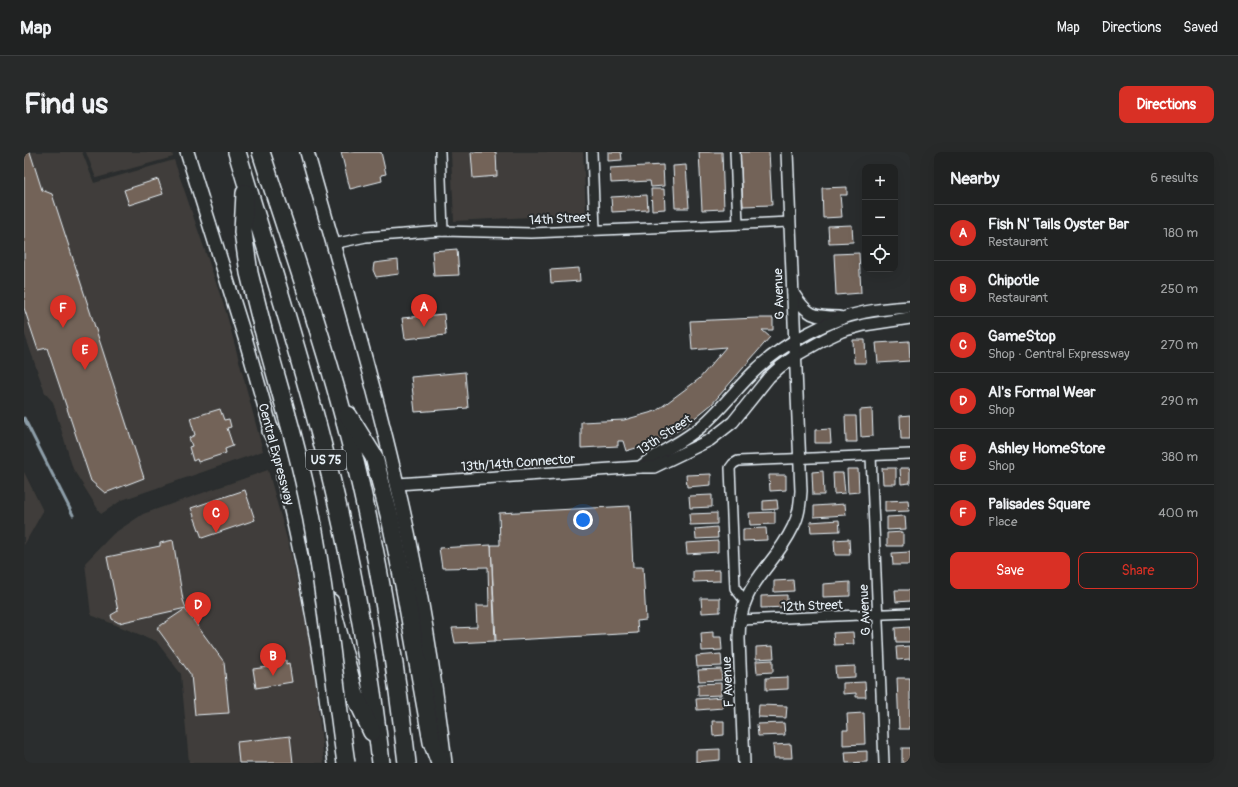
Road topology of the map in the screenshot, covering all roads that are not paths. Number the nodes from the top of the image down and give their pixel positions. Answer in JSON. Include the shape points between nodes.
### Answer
{"nodes":[{"id":1,"x":187,"y":152,"type":"edge"},
{"id":2,"x":237,"y":152,"type":"edge"},
{"id":3,"x":261,"y":152,"type":"edge"},
{"id":4,"x":307,"y":152,"type":"edge"},
{"id":5,"x":440,"y":152,"type":"edge"},
{"id":6,"x":592,"y":152,"type":"edge"},
{"id":7,"x":735,"y":152,"type":"edge"},
{"id":8,"x":787,"y":152,"type":"edge"},
{"id":9,"x":245,"y":179,"type":"junction"},
{"id":10,"x":790,"y":222,"type":"junction"},
{"id":11,"x":738,"y":224,"type":"junction"},
{"id":12,"x":595,"y":230,"type":"junction"},
{"id":13,"x":443,"y":231,"type":"junction"},
{"id":14,"x":333,"y":244,"type":"junction"},
{"id":15,"x":792,"y":292,"type":"junction"},
{"id":16,"x":910,"y":307,"type":"edge"},
{"id":17,"x":846,"y":317,"type":"junction"},
{"id":18,"x":910,"y":318,"type":"edge"},
{"id":19,"x":794,"y":342,"type":"junction"},
{"id":20,"x":795,"y":356,"type":"junction"},
{"id":21,"x":339,"y":401,"type":"junction"},
{"id":22,"x":271,"y":431,"type":"junction"},
{"id":23,"x":910,"y":454,"type":"edge"},
{"id":24,"x":871,"y":456,"type":"junction"},
{"id":25,"x":801,"y":458,"type":"junction"},
{"id":26,"x":640,"y":467,"type":"junction"},
{"id":27,"x":398,"y":484,"type":"junction"},
{"id":28,"x":745,"y":601,"type":"junction"},
{"id":29,"x":910,"y":614,"type":"edge"},
{"id":30,"x":878,"y":616,"type":"junction"},
{"id":31,"x":740,"y":620,"type":"junction"},
{"id":32,"x":380,"y":755,"type":"edge"},
{"id":33,"x":336,"y":763,"type":"edge"},
{"id":34,"x":346,"y":763,"type":"edge"},
{"id":35,"x":407,"y":763,"type":"edge"},
{"id":36,"x":440,"y":763,"type":"edge"},
{"id":37,"x":445,"y":763,"type":"edge"},
{"id":38,"x":744,"y":763,"type":"edge"},
{"id":39,"x":884,"y":763,"type":"edge"}],
"edges":[{"from":1,"to":22,"type":"main road","name":"Central Expressway","via":[[246,341]]},
{"from":2,"to":9,"type":"highway","number":"US 75"},
{"from":3,"to":21,"type":"highway","number":"US 75"},
{"from":4,"to":14,"type":"main road"},
{"from":5,"to":13,"type":"street"},
{"from":6,"to":12,"type":"street"},
{"from":7,"to":11,"type":"street"},
{"from":8,"to":10,"type":"street","name":"G Avenue"},
{"from":9,"to":32,"type":"highway","number":"US 75","via":[[305,380],[331,479],[358,605]]},
{"from":9,"to":34,"type":"highway","bridge":true,"via":[[243,232],[250,273],[312,519]]},
{"from":10,"to":11,"type":"street","name":"14th Street"},
{"from":10,"to":15,"type":"street","name":"G Avenue"},
{"from":11,"to":12,"type":"street","name":"14th Street"},
{"from":12,"to":13,"type":"street","name":"14th Street","via":[[531,233]]},
{"from":13,"to":14,"type":"street","name":"14th Street","via":[[366,237]]},
{"from":14,"to":27,"type":"main road","via":[[372,380]]},
{"from":15,"to":17,"type":"street","via":[[803,308],[812,315]]},
{"from":15,"to":19,"type":"street","name":"G Avenue"},
{"from":16,"to":17,"type":"street","via":[[880,309]]},
{"from":17,"to":19,"type":"street"},
{"from":18,"to":20,"type":"street","via":[[842,331]]},
{"from":19,"to":20,"type":"street","name":"G Avenue"},
{"from":19,"to":26,"type":"street","name":"13th Street","via":[[756,369],[703,426]]},
{"from":20,"to":25,"type":"street","name":"G Avenue"},
{"from":20,"to":26,"type":"street","name":"13th Street","via":[[769,377],[733,422],[710,440],[654,467]]},
{"from":21,"to":35,"type":"highway","number":"US 75","via":[[362,492],[382,591]]},
{"from":21,"to":36,"type":"highway","via":[[374,456],[405,590],[432,742]]},
{"from":22,"to":32,"type":"highway","via":[[285,458],[341,639],[355,695]]},
{"from":22,"to":33,"type":"main road","name":"Central Expressway","via":[[297,533],[329,709]]},
{"from":23,"to":24,"type":"street"},
{"from":24,"to":25,"type":"street"},
{"from":24,"to":30,"type":"street","name":"G Avenue"},
{"from":25,"to":28,"type":"street","name":"F Avenue","via":[[801,499],[794,526],[758,576]]},
{"from":25,"to":28,"type":"street","via":[[738,461],[730,468],[735,588]]},
{"from":26,"to":27,"type":"street","name":"13th/14th Connector"},
{"from":27,"to":37,"type":"main road","via":[[420,594]]},
{"from":28,"to":31,"type":"street","name":"F Avenue"},
{"from":29,"to":30,"type":"street","name":"12th Street"},
{"from":30,"to":31,"type":"street","name":"12th Street"},
{"from":30,"to":39,"type":"street","name":"G Avenue"},
{"from":31,"to":38,"type":"street","name":"F Avenue"}]}
